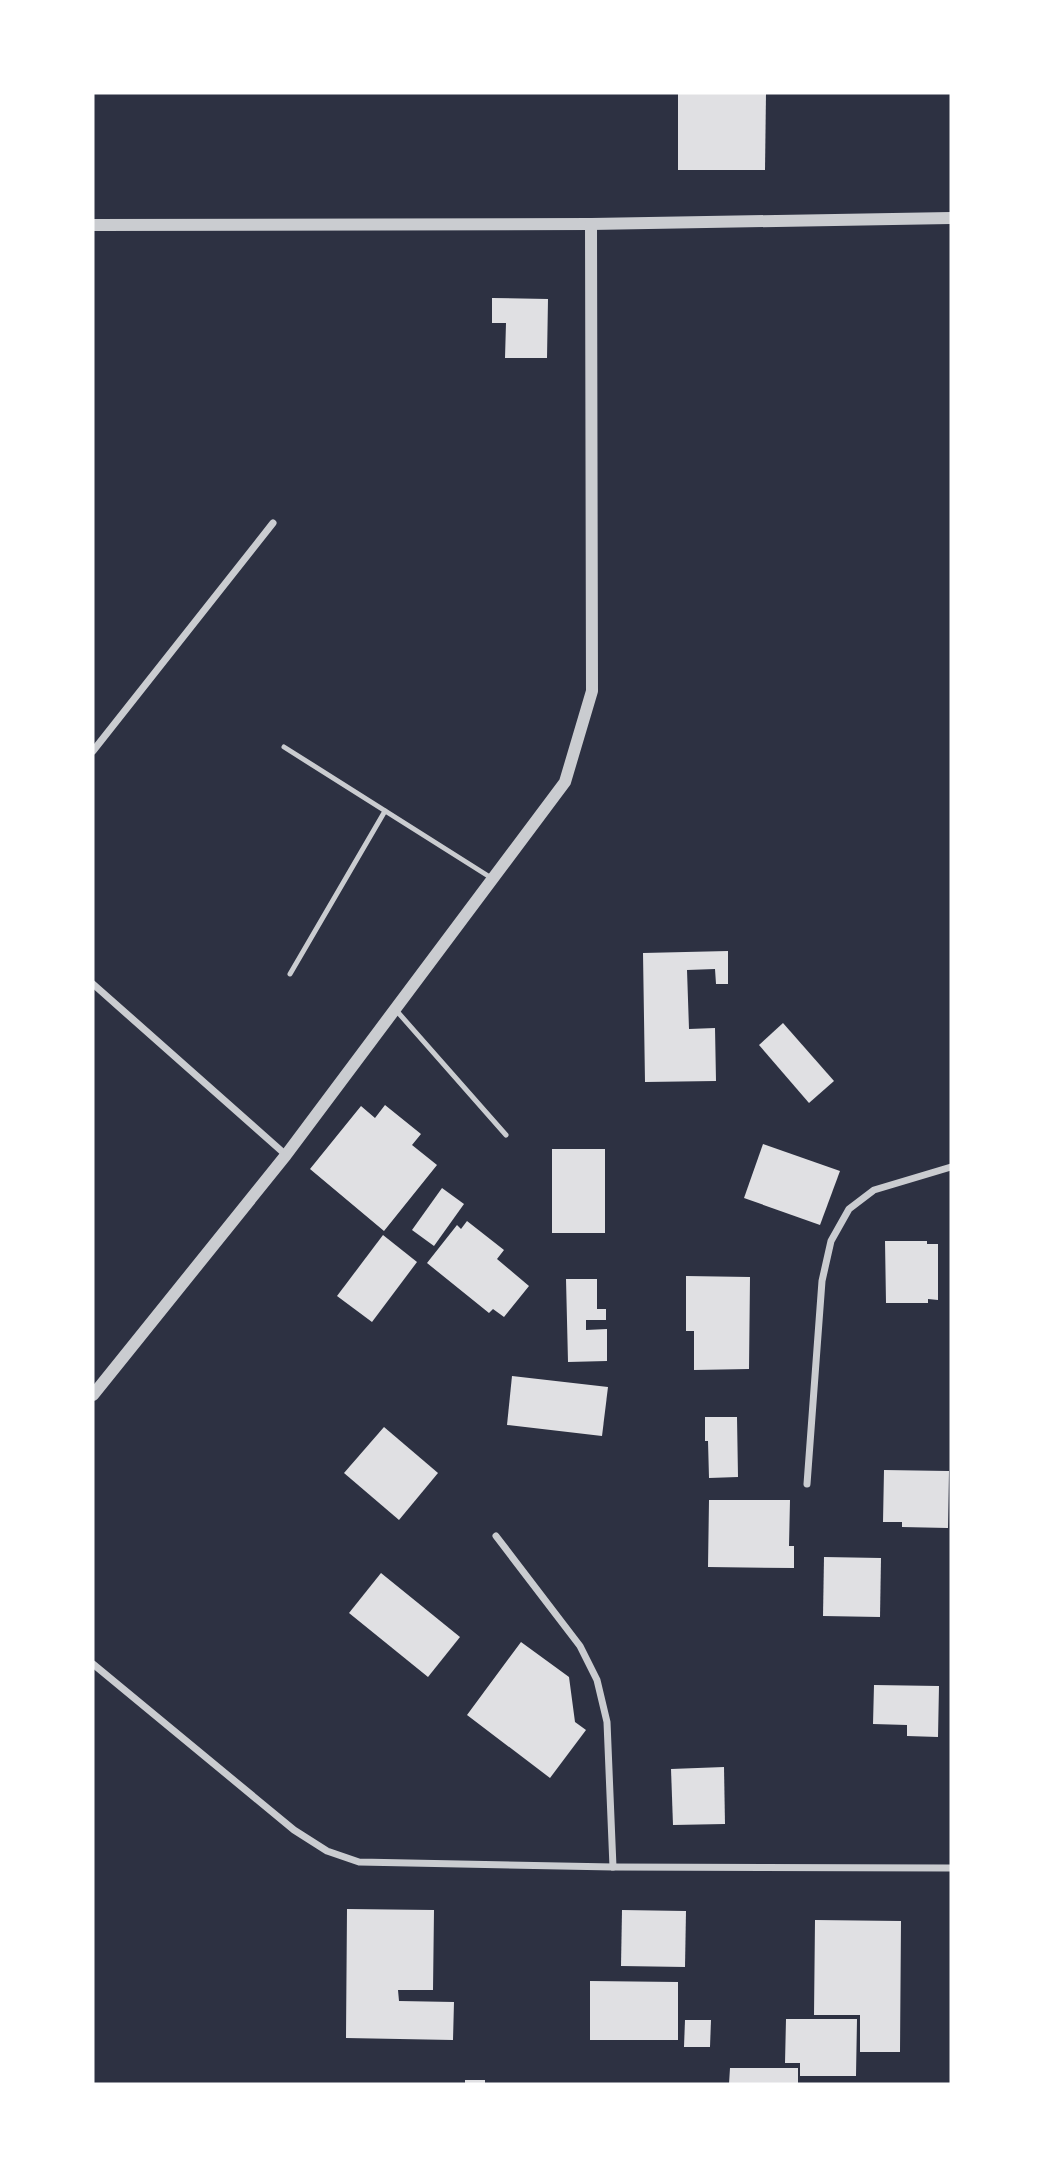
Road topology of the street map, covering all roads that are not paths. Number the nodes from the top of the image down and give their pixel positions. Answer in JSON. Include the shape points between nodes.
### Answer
{"nodes":[{"id":1,"x":951,"y":218,"type":"edge"},
{"id":2,"x":591,"y":223,"type":"junction"},
{"id":3,"x":93,"y":225,"type":"edge"},
{"id":4,"x":273,"y":523,"type":"dead end"},
{"id":5,"x":284,"y":747,"type":"dead end"},
{"id":6,"x":93,"y":751,"type":"edge"},
{"id":7,"x":386,"y":811,"type":"junction"},
{"id":8,"x":493,"y":879,"type":"junction"},
{"id":9,"x":290,"y":974,"type":"dead end"},
{"id":10,"x":93,"y":984,"type":"edge"},
{"id":11,"x":395,"y":1009,"type":"junction"},
{"id":12,"x":506,"y":1135,"type":"dead end"},
{"id":13,"x":286,"y":1155,"type":"junction"},
{"id":14,"x":951,"y":1167,"type":"edge"},
{"id":15,"x":93,"y":1395,"type":"edge"},
{"id":16,"x":807,"y":1484,"type":"dead end"},
{"id":17,"x":496,"y":1536,"type":"dead end"},
{"id":18,"x":93,"y":1664,"type":"edge"},
{"id":19,"x":613,"y":1867,"type":"junction"},
{"id":20,"x":951,"y":1868,"type":"edge"}],
"edges":[{"from":1,"to":2,"type":"street"},
{"from":2,"to":3,"type":"street"},
{"from":2,"to":8,"type":"street","via":[[592,691],[565,782]]},
{"from":4,"to":6,"type":"street"},
{"from":5,"to":7,"type":"lane"},
{"from":7,"to":8,"type":"lane"},
{"from":7,"to":9,"type":"lane"},
{"from":8,"to":11,"type":"street"},
{"from":10,"to":13,"type":"street"},
{"from":11,"to":12,"type":"lane"},
{"from":11,"to":13,"type":"street"},
{"from":13,"to":15,"type":"street"},
{"from":14,"to":16,"type":"street","via":[[874,1190],[849,1209],[831,1241],[822,1281]]},
{"from":17,"to":19,"type":"street","via":[[580,1646],[597,1680],[607,1722]]},
{"from":18,"to":19,"type":"street","via":[[294,1830],[327,1851],[359,1862]]},
{"from":19,"to":20,"type":"street"}]}
